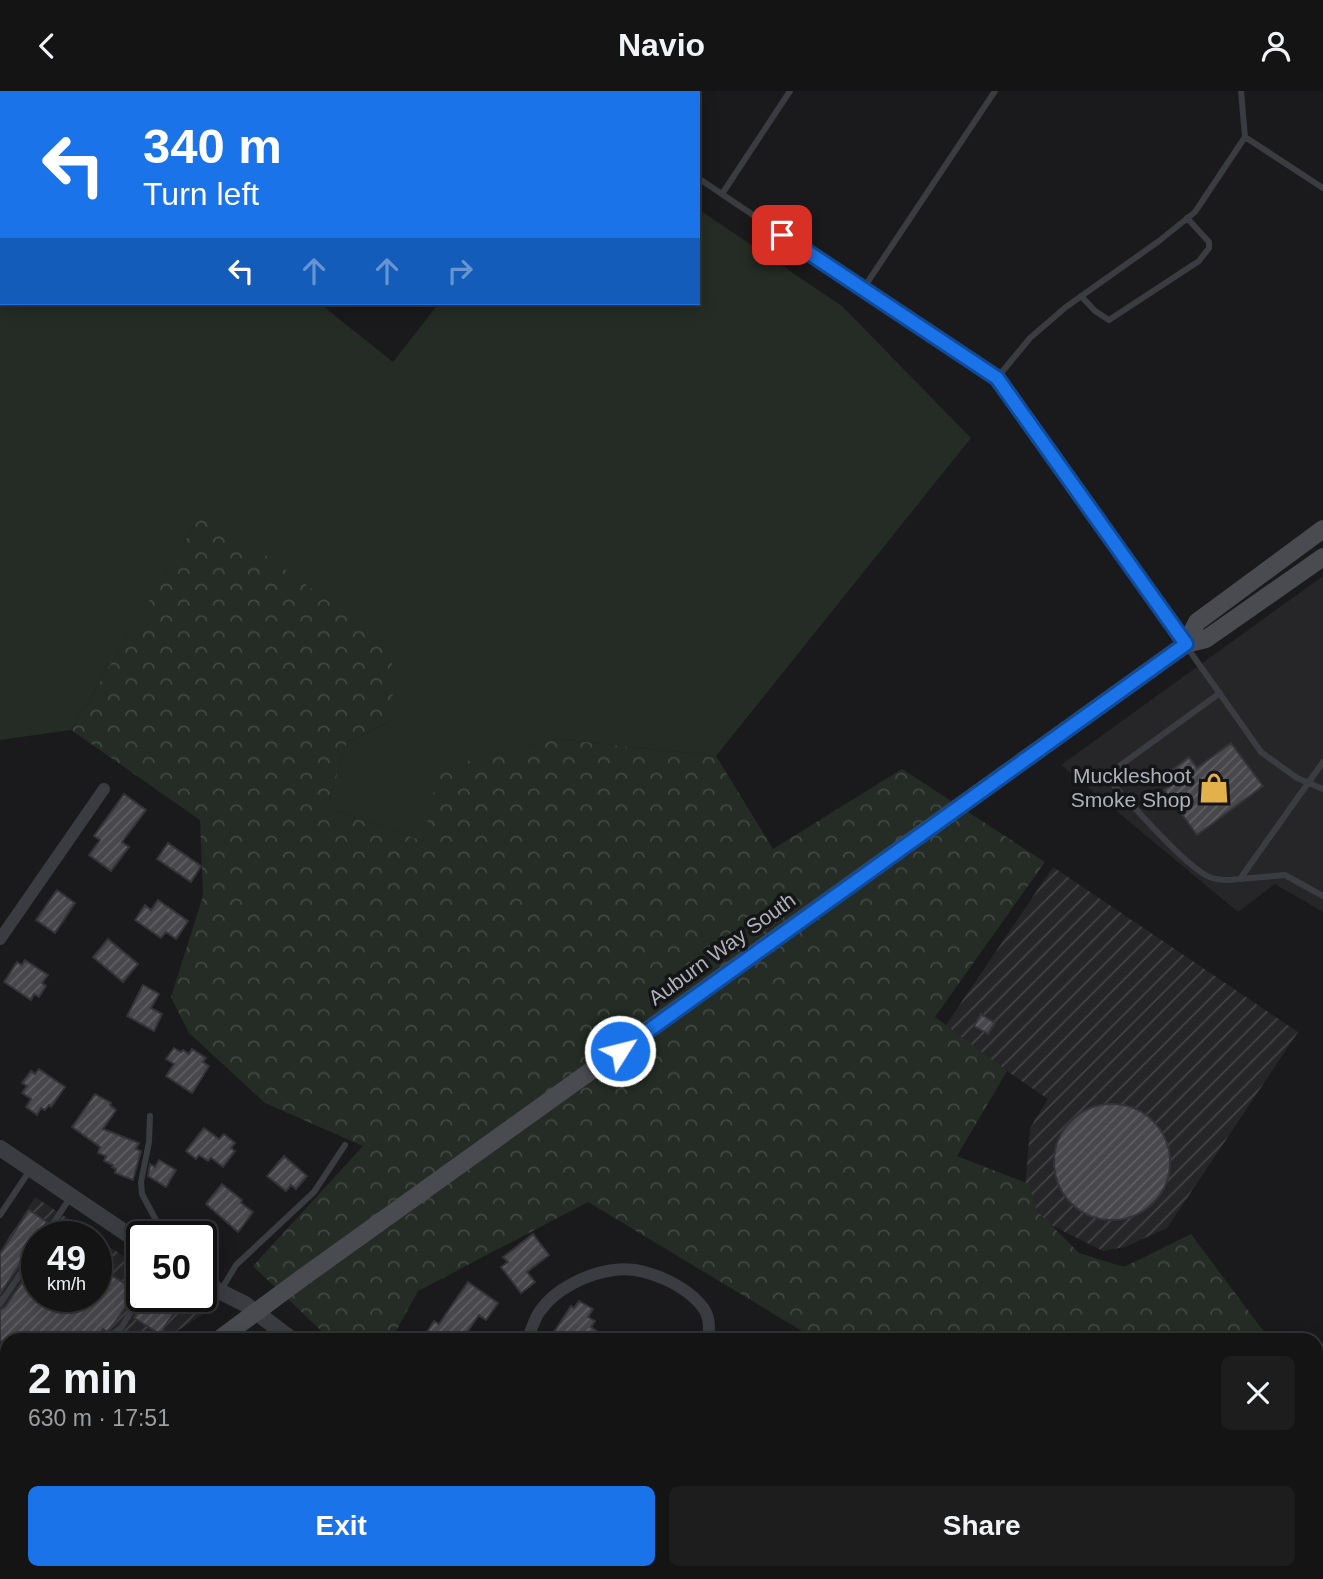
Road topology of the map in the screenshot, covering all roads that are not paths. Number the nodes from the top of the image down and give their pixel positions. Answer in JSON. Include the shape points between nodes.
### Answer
{"nodes":[{"id":1,"x":790,"y":91,"type":"edge"},
{"id":2,"x":995,"y":91,"type":"edge"},
{"id":3,"x":1241,"y":91,"type":"edge"},
{"id":4,"x":1245,"y":137,"type":"junction"},
{"id":5,"x":700,"y":179,"type":"edge"},
{"id":6,"x":1323,"y":188,"type":"edge"},
{"id":7,"x":722,"y":194,"type":"junction"},
{"id":8,"x":1187,"y":218,"type":"junction"},
{"id":9,"x":863,"y":289,"type":"junction"},
{"id":10,"x":1081,"y":296,"type":"junction"},
{"id":11,"x":997,"y":378,"type":"junction"},
{"id":12,"x":1323,"y":529,"type":"edge"},
{"id":13,"x":1319,"y":564,"type":"edge"},
{"id":14,"x":1186,"y":644,"type":"junction"},
{"id":15,"x":1220,"y":693,"type":"junction"},
{"id":16,"x":1323,"y":762,"type":"edge"},
{"id":17,"x":1309,"y":783,"type":"junction"},
{"id":18,"x":104,"y":789,"type":"dead end"},
{"id":19,"x":1323,"y":789,"type":"edge"},
{"id":20,"x":1240,"y":879,"type":"junction"},
{"id":21,"x":1323,"y":896,"type":"edge"},
{"id":22,"x":0,"y":939,"type":"edge"},
{"id":23,"x":150,"y":1116,"type":"dead end"},
{"id":24,"x":345,"y":1145,"type":"dead end"},
{"id":25,"x":0,"y":1148,"type":"edge"},
{"id":26,"x":31,"y":1169,"type":"junction"},
{"id":27,"x":71,"y":1196,"type":"junction"},
{"id":28,"x":0,"y":1215,"type":"edge"},
{"id":29,"x":55,"y":1221,"type":"edge"},
{"id":30,"x":156,"y":1221,"type":"edge"},
{"id":31,"x":126,"y":1233,"type":"edge"},
{"id":32,"x":21,"y":1273,"type":"edge"},
{"id":33,"x":217,"y":1288,"type":"edge"},
{"id":34,"x":221,"y":1290,"type":"junction"},
{"id":35,"x":0,"y":1304,"type":"edge"},
{"id":36,"x":131,"y":1312,"type":"edge"},
{"id":37,"x":114,"y":1333,"type":"edge"},
{"id":38,"x":227,"y":1333,"type":"edge"},
{"id":39,"x":284,"y":1333,"type":"edge"},
{"id":40,"x":530,"y":1333,"type":"edge"},
{"id":41,"x":707,"y":1333,"type":"edge"}],
"edges":[{"from":1,"to":7,"type":"lane"},
{"from":2,"to":9,"type":"lane"},
{"from":3,"to":4,"type":"lane"},
{"from":4,"to":6,"type":"lane"},
{"from":4,"to":8,"type":"lane"},
{"from":5,"to":7,"type":"lane"},
{"from":7,"to":9,"type":"lane"},
{"from":8,"to":10,"type":"lane"},
{"from":8,"to":10,"type":"lane","via":[[1209,242],[1199,261],[1110,320]]},
{"from":9,"to":11,"type":"lane"},
{"from":10,"to":11,"type":"lane","via":[[1030,338]]},
{"from":11,"to":14,"type":"lane"},
{"from":12,"to":14,"type":"main road","name":"Auburn Way South","via":[[1197,622]]},
{"from":13,"to":14,"type":"main road","name":"Auburn Way South","via":[[1206,639]]},
{"from":14,"to":15,"type":"lane"},
{"from":14,"to":38,"type":"main road","name":"Auburn Way South","bridge":true},
{"from":15,"to":17,"type":"lane","via":[[1261,752]]},
{"from":15,"to":20,"type":"lane","via":[[1118,767],[1113,778],[1115,787],[1194,869],[1211,878]]},
{"from":16,"to":17,"type":"lane"},
{"from":17,"to":19,"type":"lane"},
{"from":17,"to":20,"type":"lane"},
{"from":18,"to":22,"type":"street"},
{"from":20,"to":21,"type":"lane","via":[[1285,875]]},
{"from":23,"to":30,"type":"lane","via":[[141,1182]]},
{"from":24,"to":34,"type":"lane","via":[[314,1192],[236,1265]]},
{"from":25,"to":26,"type":"street"},
{"from":26,"to":27,"type":"street"},
{"from":26,"to":28,"type":"lane"},
{"from":27,"to":29,"type":"lane"},
{"from":27,"to":31,"type":"street"},
{"from":32,"to":35,"type":"lane"},
{"from":33,"to":34,"type":"street"},
{"from":34,"to":39,"type":"street"},
{"from":36,"to":37,"type":"lane"},
{"from":40,"to":41,"type":"street","via":[[539,1311],[554,1296],[615,1269],[658,1277],[694,1298],[706,1311]]}]}
